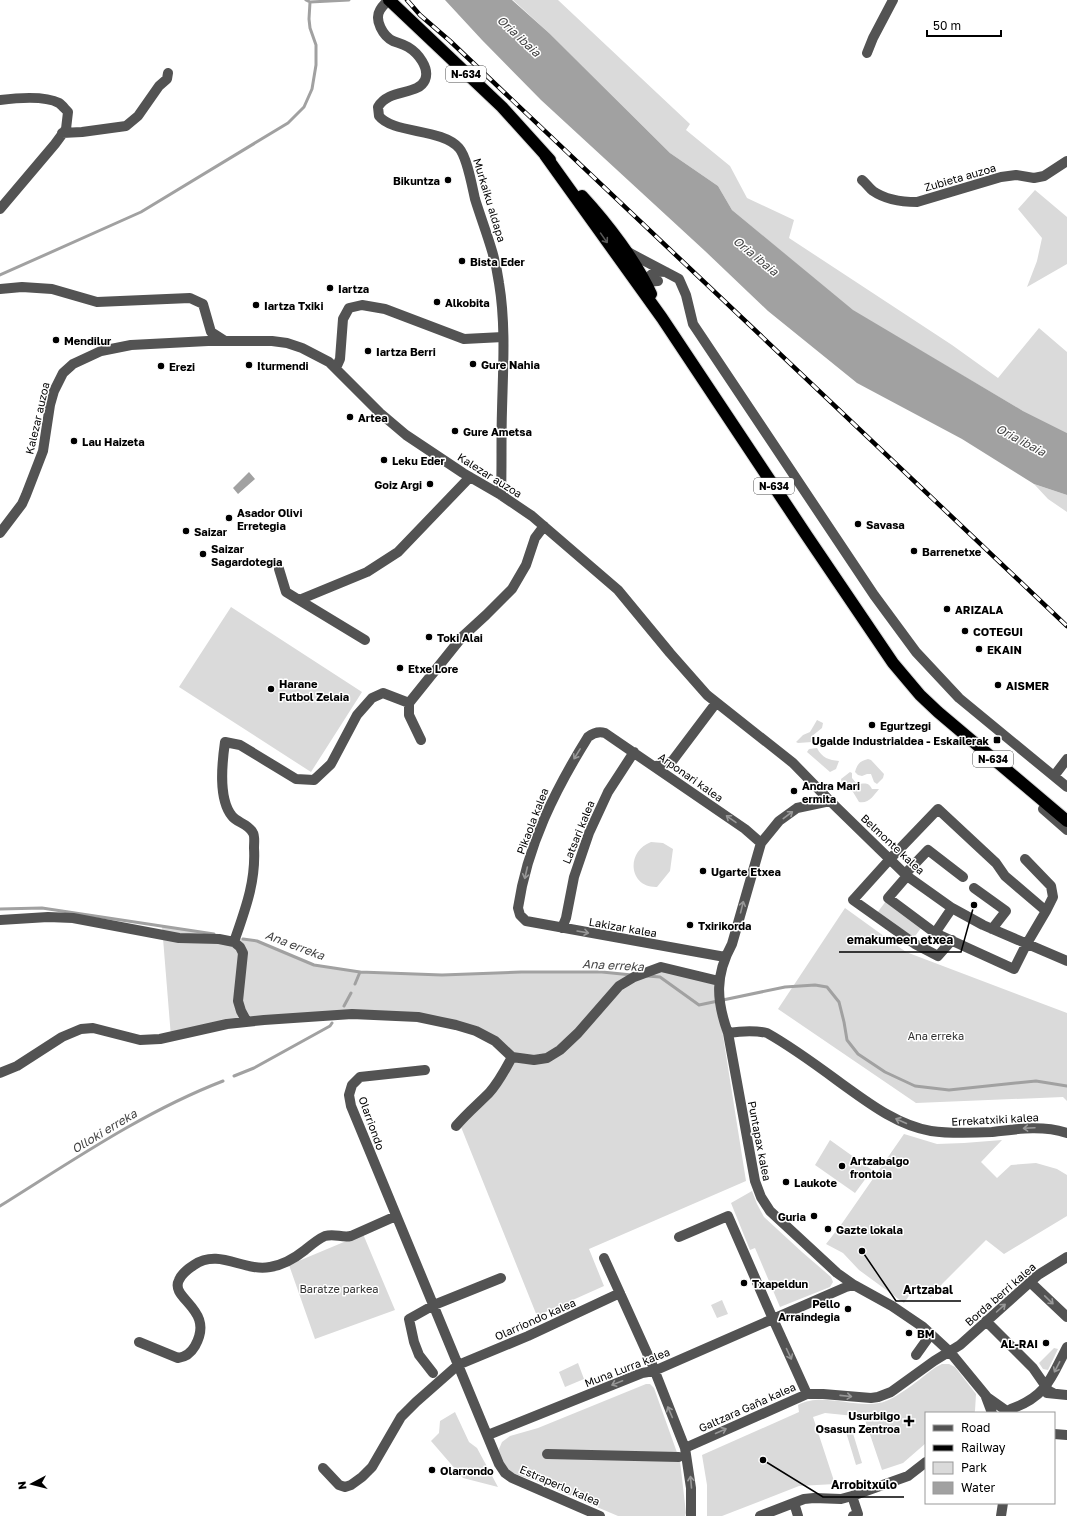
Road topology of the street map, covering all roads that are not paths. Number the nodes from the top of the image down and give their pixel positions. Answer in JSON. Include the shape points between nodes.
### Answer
{"nodes":[{"id":1,"x":389,"y":0,"type":"edge"},
{"id":2,"x":893,"y":0,"type":"edge"},
{"id":3,"x":867,"y":53,"type":"dead end"},
{"id":4,"x":168,"y":73,"type":"dead end"},
{"id":5,"x":0,"y":100,"type":"edge"},
{"id":6,"x":62,"y":133,"type":"junction"},
{"id":7,"x":1067,"y":161,"type":"edge"},
{"id":8,"x":862,"y":180,"type":"dead end"},
{"id":9,"x":0,"y":209,"type":"edge"},
{"id":10,"x":620,"y":252,"type":"junction"},
{"id":11,"x":670,"y":274,"type":"junction"},
{"id":12,"x":652,"y":281,"type":"junction"},
{"id":13,"x":0,"y":289,"type":"edge"},
{"id":14,"x":650,"y":299,"type":"junction"},
{"id":15,"x":503,"y":337,"type":"junction"},
{"id":16,"x":225,"y":341,"type":"junction"},
{"id":17,"x":336,"y":368,"type":"junction"},
{"id":18,"x":470,"y":477,"type":"junction"},
{"id":19,"x":502,"y":495,"type":"junction"},
{"id":20,"x":544,"y":526,"type":"junction"},
{"id":21,"x":0,"y":533,"type":"edge"},
{"id":22,"x":279,"y":569,"type":"dead end"},
{"id":23,"x":848,"y":596,"type":"junction"},
{"id":24,"x":299,"y":600,"type":"junction"},
{"id":25,"x":365,"y":640,"type":"dead end"},
{"id":26,"x":707,"y":695,"type":"joint"},
{"id":27,"x":409,"y":703,"type":"junction"},
{"id":28,"x":716,"y":703,"type":"junction"},
{"id":29,"x":605,"y":733,"type":"joint"},
{"id":30,"x":421,"y":740,"type":"dead end"},
{"id":31,"x":634,"y":752,"type":"junction"},
{"id":32,"x":1067,"y":759,"type":"edge"},
{"id":33,"x":673,"y":760,"type":"junction"},
{"id":34,"x":655,"y":766,"type":"junction"},
{"id":35,"x":1054,"y":776,"type":"junction"},
{"id":36,"x":674,"y":779,"type":"junction"},
{"id":37,"x":1067,"y":787,"type":"edge"},
{"id":38,"x":830,"y":801,"type":"junction"},
{"id":39,"x":1043,"y":809,"type":"dead end"},
{"id":40,"x":1067,"y":814,"type":"edge"},
{"id":41,"x":1067,"y":822,"type":"edge"},
{"id":42,"x":1067,"y":830,"type":"edge"},
{"id":43,"x":761,"y":843,"type":"junction"},
{"id":44,"x":890,"y":859,"type":"junction"},
{"id":45,"x":1024,"y":860,"type":"dead end"},
{"id":46,"x":906,"y":875,"type":"junction"},
{"id":47,"x":963,"y":877,"type":"dead end"},
{"id":48,"x":974,"y":888,"type":"dead end"},
{"id":49,"x":952,"y":908,"type":"junction"},
{"id":50,"x":1046,"y":911,"type":"junction"},
{"id":51,"x":520,"y":915,"type":"joint"},
{"id":52,"x":0,"y":920,"type":"edge"},
{"id":53,"x":562,"y":928,"type":"junction"},
{"id":54,"x":992,"y":929,"type":"junction"},
{"id":55,"x":935,"y":933,"type":"junction"},
{"id":56,"x":952,"y":940,"type":"junction"},
{"id":57,"x":234,"y":942,"type":"junction"},
{"id":58,"x":1026,"y":945,"type":"junction"},
{"id":59,"x":725,"y":957,"type":"junction"},
{"id":60,"x":1067,"y":961,"type":"edge"},
{"id":61,"x":719,"y":980,"type":"junction"},
{"id":62,"x":247,"y":1022,"type":"junction"},
{"id":63,"x":728,"y":1033,"type":"junction"},
{"id":64,"x":512,"y":1056,"type":"junction"},
{"id":65,"x":425,"y":1070,"type":"dead end"},
{"id":66,"x":0,"y":1073,"type":"edge"},
{"id":67,"x":456,"y":1126,"type":"dead end"},
{"id":68,"x":1067,"y":1133,"type":"edge"},
{"id":69,"x":396,"y":1216,"type":"junction"},
{"id":70,"x":679,"y":1237,"type":"dead end"},
{"id":71,"x":1067,"y":1257,"type":"edge"},
{"id":72,"x":604,"y":1258,"type":"dead end"},
{"id":73,"x":501,"y":1278,"type":"dead end"},
{"id":74,"x":1030,"y":1282,"type":"junction"},
{"id":75,"x":854,"y":1285,"type":"junction"},
{"id":76,"x":620,"y":1293,"type":"junction"},
{"id":77,"x":434,"y":1305,"type":"junction"},
{"id":78,"x":1067,"y":1318,"type":"edge"},
{"id":79,"x":773,"y":1319,"type":"junction"},
{"id":80,"x":986,"y":1321,"type":"junction"},
{"id":81,"x":932,"y":1334,"type":"junction"},
{"id":82,"x":139,"y":1342,"type":"dead end"},
{"id":83,"x":1067,"y":1346,"type":"edge"},
{"id":84,"x":950,"y":1352,"type":"junction"},
{"id":85,"x":916,"y":1355,"type":"dead end"},
{"id":86,"x":458,"y":1365,"type":"junction"},
{"id":87,"x":654,"y":1371,"type":"junction"},
{"id":88,"x":433,"y":1373,"type":"dead end"},
{"id":89,"x":983,"y":1391,"type":"junction"},
{"id":90,"x":1046,"y":1391,"type":"junction"},
{"id":91,"x":807,"y":1394,"type":"junction"},
{"id":92,"x":1067,"y":1395,"type":"edge"},
{"id":93,"x":1007,"y":1411,"type":"edge"},
{"id":94,"x":992,"y":1412,"type":"edge"},
{"id":95,"x":1055,"y":1434,"type":"edge"},
{"id":96,"x":488,"y":1435,"type":"junction"},
{"id":97,"x":1067,"y":1436,"type":"edge"},
{"id":98,"x":686,"y":1448,"type":"junction"},
{"id":99,"x":547,"y":1454,"type":"dead end"},
{"id":100,"x":679,"y":1457,"type":"dead end"},
{"id":101,"x":925,"y":1463,"type":"edge"},
{"id":102,"x":322,"y":1468,"type":"dead end"},
{"id":103,"x":852,"y":1496,"type":"junction"},
{"id":104,"x":794,"y":1503,"type":"junction"},
{"id":105,"x":1004,"y":1504,"type":"edge"},
{"id":106,"x":600,"y":1516,"type":"edge"},
{"id":107,"x":691,"y":1516,"type":"edge"},
{"id":108,"x":760,"y":1516,"type":"edge"},
{"id":109,"x":798,"y":1516,"type":"edge"},
{"id":110,"x":853,"y":1516,"type":"edge"},
{"id":111,"x":1001,"y":1516,"type":"edge"}],
"edges":[{"from":1,"to":10,"type":"highway","number":"N-634","via":[[502,108],[545,155]]},
{"from":1,"to":15,"type":"street","name":"Murkaiku aldapa","via":[[380,10],[381,27],[390,39],[413,50],[423,63],[426,74],[424,82],[418,88],[385,98],[378,107],[378,116],[391,124],[449,141],[457,145],[462,152],[494,256],[500,284]]},
{"from":2,"to":3,"type":"street"},
{"from":4,"to":6,"type":"street","via":[[138,116],[126,126]]},
{"from":5,"to":6,"type":"street","via":[[40,98],[59,103],[68,112],[66,129]]},
{"from":6,"to":9,"type":"street"},
{"from":7,"to":8,"type":"street","name":"Zubieta auzoa","via":[[1044,176],[1001,177],[917,202],[888,198],[874,192]]},
{"from":10,"to":11,"type":"street"},
{"from":10,"to":12,"type":"highway","number":"N-634","via":[[636,276]]},
{"from":10,"to":14,"type":"highway","number":"N-634"},
{"from":11,"to":12,"type":"street","via":[[652,273],[648,277]]},
{"from":11,"to":35,"type":"street","via":[[679,279],[682,285],[693,324],[898,629],[960,698]]},
{"from":12,"to":14,"type":"highway","number":"N-634"},
{"from":13,"to":16,"type":"street","via":[[52,289],[97,302],[190,298],[203,304],[211,332]]},
{"from":14,"to":23,"type":"highway","number":"N-634"},
{"from":15,"to":17,"type":"street","via":[[464,339],[384,309],[362,305],[350,308],[343,319],[340,359]]},
{"from":15,"to":19,"type":"street","name":"Murkaiku aldapa"},
{"from":16,"to":17,"type":"street","name":"Kalezar auzoa","via":[[286,342],[317,355]]},
{"from":16,"to":21,"type":"street","name":"Kalezar auzoa","via":[[113,348],[86,357],[63,373],[50,405],[44,451],[22,504]]},
{"from":17,"to":18,"type":"street","name":"Kalezar auzoa","via":[[392,424]]},
{"from":18,"to":19,"type":"street","name":"Kalezar auzoa"},
{"from":18,"to":24,"type":"street","via":[[398,552],[367,572]]},
{"from":19,"to":20,"type":"street","name":"Kalezar auzoa"},
{"from":20,"to":26,"type":"street","name":"Kalezar auzoa","via":[[626,598]]},
{"from":20,"to":27,"type":"street","via":[[535,538],[526,565],[512,589],[462,637]]},
{"from":22,"to":24,"type":"street","via":[[286,592]]},
{"from":23,"to":40,"type":"highway","number":"N-634","via":[[933,699]]},
{"from":23,"to":41,"type":"highway","number":"N-634","via":[[893,663],[928,703]]},
{"from":24,"to":25,"type":"street"},
{"from":26,"to":28,"type":"street","name":"Belmonte kalea"},
{"from":27,"to":30,"type":"street","via":[[409,715]]},
{"from":27,"to":57,"type":"street","via":[[383,693],[372,698],[357,715],[330,764],[314,780],[296,779],[240,745],[225,742],[224,798],[232,817],[246,825],[253,833],[255,861],[251,889]]},
{"from":28,"to":33,"type":"street"},
{"from":28,"to":38,"type":"street","name":"Belmonte kalea","via":[[793,763]]},
{"from":29,"to":31,"type":"street","name":"Arponari kalea"},
{"from":29,"to":51,"type":"street","name":"Pikaola kalea","one_way":true,"via":[[596,732],[588,738],[553,796],[529,862],[519,904]]},
{"from":31,"to":34,"type":"street","name":"Arponari kalea"},
{"from":31,"to":53,"type":"street","name":"Latsari kalea","via":[[608,792],[589,833],[574,877]]},
{"from":32,"to":35,"type":"street"},
{"from":33,"to":34,"type":"street","via":[[665,765]]},
{"from":33,"to":36,"type":"street","via":[[671,767]]},
{"from":34,"to":36,"type":"street","name":"Arponari kalea"},
{"from":35,"to":37,"type":"street"},
{"from":43,"to":36,"type":"street","name":"Arponari kalea","one_way":true},
{"from":43,"to":38,"type":"street","one_way":true,"via":[[780,821],[797,808]]},
{"from":38,"to":44,"type":"street","name":"Belmonte kalea"},
{"from":39,"to":42,"type":"street"},
{"from":59,"to":43,"type":"street","name":"Puntapax kalea","one_way":true,"via":[[732,944]]},
{"from":44,"to":46,"type":"street","name":"Belmonte kalea"},
{"from":44,"to":50,"type":"street","via":[[938,810],[996,863],[1005,876]]},
{"from":44,"to":56,"type":"street","via":[[854,900],[915,944],[938,956]]},
{"from":45,"to":50,"type":"street","via":[[1051,886],[1053,897]]},
{"from":46,"to":47,"type":"street","via":[[928,850]]},
{"from":46,"to":49,"type":"street","name":"Belmonte kalea"},
{"from":46,"to":55,"type":"street","via":[[888,898]]},
{"from":48,"to":54,"type":"street","via":[[1006,911]]},
{"from":49,"to":54,"type":"street","name":"Belmonte kalea"},
{"from":49,"to":55,"type":"street"},
{"from":50,"to":58,"type":"street"},
{"from":51,"to":53,"type":"street","name":"Lakizar kalea","via":[[529,922]]},
{"from":52,"to":57,"type":"street","via":[[73,918],[179,938]]},
{"from":53,"to":59,"type":"street","name":"Lakizar kalea","one_way":true},
{"from":54,"to":58,"type":"street","name":"Belmonte kalea"},
{"from":55,"to":56,"type":"street"},
{"from":56,"to":58,"type":"street","via":[[1014,969]]},
{"from":57,"to":62,"type":"street","via":[[243,953],[238,1001]]},
{"from":58,"to":60,"type":"street","name":"Belmonte kalea"},
{"from":59,"to":61,"type":"street","name":"Puntapax kalea"},
{"from":61,"to":63,"type":"street","name":"Puntapax kalea","via":[[721,1014]]},
{"from":61,"to":64,"type":"street","via":[[661,967],[649,971],[619,986],[560,1050],[547,1058],[534,1060]]},
{"from":62,"to":64,"type":"street","via":[[352,1014],[418,1017],[476,1031],[495,1041]]},
{"from":62,"to":66,"type":"street","via":[[160,1039],[140,1040],[93,1028],[81,1029],[62,1037],[17,1066]]},
{"from":68,"to":63,"type":"street","name":"Errekatxiki kalea","one_way":true,"via":[[1033,1128],[950,1133],[913,1126],[868,1103],[767,1033]]},
{"from":63,"to":75,"type":"street","name":"Puntapax kalea","via":[[754,1177],[761,1197],[775,1218],[836,1273]]},
{"from":64,"to":67,"type":"street","via":[[502,1076]]},
{"from":65,"to":69,"type":"street","name":"Olarriondo","via":[[360,1077],[352,1084],[349,1095],[351,1106]]},
{"from":69,"to":77,"type":"street"},
{"from":69,"to":82,"type":"street","via":[[344,1238],[335,1235],[324,1236],[283,1264],[260,1268],[219,1258],[198,1262],[185,1271],[177,1286],[201,1324],[201,1332],[193,1350],[178,1358]]},
{"from":70,"to":79,"type":"street","via":[[728,1216]]},
{"from":71,"to":74,"type":"street","name":"Borda berri kalea"},
{"from":72,"to":76,"type":"street"},
{"from":73,"to":77,"type":"street"},
{"from":74,"to":78,"type":"street","one_way":true},
{"from":80,"to":74,"type":"street","name":"Borda berri kalea","one_way":true},
{"from":75,"to":79,"type":"street"},
{"from":75,"to":81,"type":"street","name":"Puntapax kalea","via":[[892,1306]]},
{"from":76,"to":86,"type":"street","name":"Olarriondo kalea"},
{"from":76,"to":87,"type":"street"},
{"from":77,"to":86,"type":"street"},
{"from":77,"to":88,"type":"street","via":[[409,1319],[419,1355]]},
{"from":79,"to":87,"type":"street","name":"Muna Lurra kalea"},
{"from":79,"to":91,"type":"street","one_way":true},
{"from":80,"to":84,"type":"street","name":"Borda berri kalea"},
{"from":80,"to":90,"type":"street","via":[[1033,1368]]},
{"from":81,"to":84,"type":"street","name":"Puntapax kalea"},
{"from":81,"to":85,"type":"street"},
{"from":83,"to":90,"type":"street","one_way":true},
{"from":84,"to":89,"type":"street","name":"Puntapax kalea"},
{"from":91,"to":84,"type":"street","name":"Galtzara Gaña kalea","one_way":true,"via":[[878,1397],[891,1392]]},
{"from":86,"to":96,"type":"street"},
{"from":86,"to":102,"type":"street","name":"Olarriondo kalea","via":[[401,1417],[372,1467],[362,1477],[345,1487],[339,1485]]},
{"from":87,"to":96,"type":"street","name":"Muna Lurra kalea","one_way":true,"via":[[642,1373]]},
{"from":98,"to":87,"type":"street","one_way":true},
{"from":89,"to":93,"type":"street","name":"Puntapax kalea"},
{"from":89,"to":94,"type":"street","name":"Puntapax kalea"},
{"from":90,"to":92,"type":"street"},
{"from":90,"to":93,"type":"street"},
{"from":98,"to":91,"type":"street","name":"Galtzara Gaña kalea","one_way":true},
{"from":95,"to":97,"type":"street"},
{"from":96,"to":106,"type":"street","name":"Estraperlo kalea","via":[[505,1473]]},
{"from":107,"to":98,"type":"street","one_way":true,"via":[[691,1488]]},
{"from":99,"to":100,"type":"street"},
{"from":101,"to":103,"type":"street","via":[[908,1476]]},
{"from":103,"to":104,"type":"street","via":[[841,1499],[804,1499]]},
{"from":103,"to":110,"type":"street","via":[[858,1514]]},
{"from":104,"to":108,"type":"street"},
{"from":104,"to":109,"type":"street"},
{"from":105,"to":111,"type":"street"}]}
